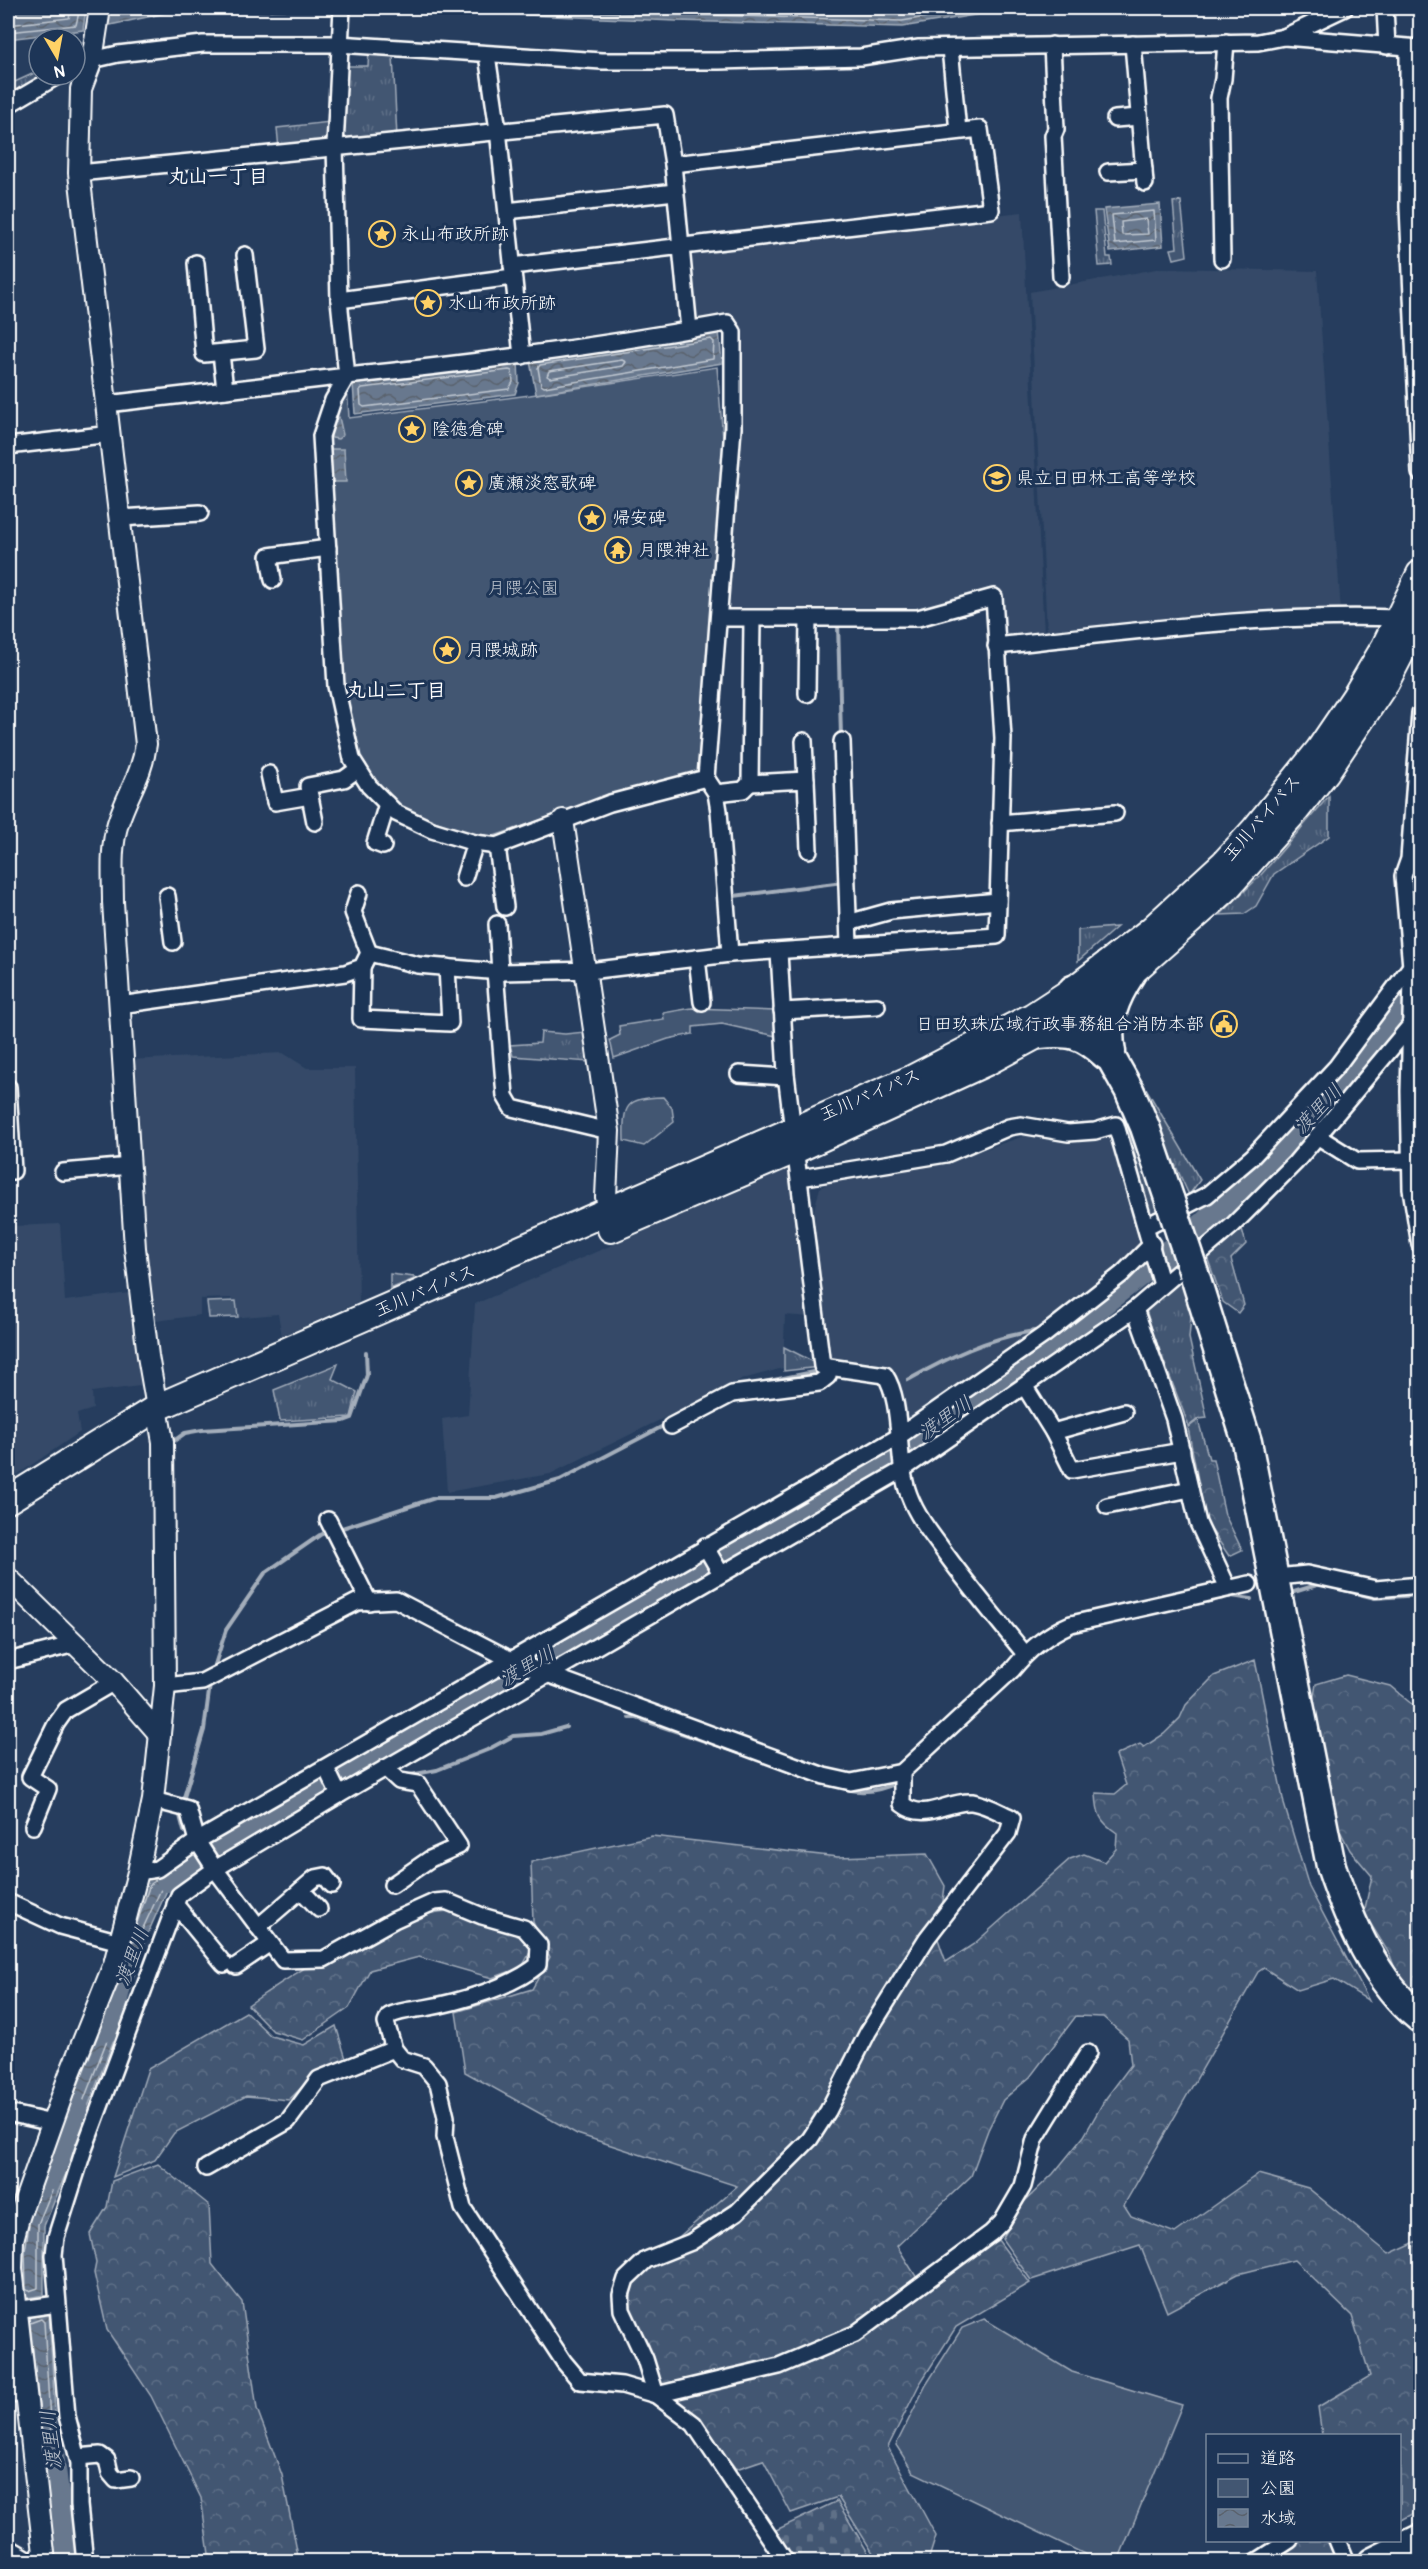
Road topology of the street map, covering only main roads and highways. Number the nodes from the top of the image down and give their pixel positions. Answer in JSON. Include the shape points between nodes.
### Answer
{"nodes":[{"id":1,"x":1420,"y":574,"type":"edge"},
{"id":2,"x":1414,"y":621,"type":"edge"},
{"id":3,"x":1131,"y":973,"type":"junction"},
{"id":4,"x":1077,"y":997,"type":"junction"},
{"id":5,"x":1039,"y":1034,"type":"junction"},
{"id":6,"x":1114,"y":1063,"type":"junction"},
{"id":7,"x":793,"y":1139,"type":"junction"},
{"id":8,"x":1204,"y":1303,"type":"junction"},
{"id":9,"x":8,"y":1500,"type":"edge"},
{"id":10,"x":1420,"y":2018,"type":"edge"},
{"id":11,"x":1420,"y":2034,"type":"edge"},
{"id":12,"x":1420,"y":2525,"type":"edge"},
{"id":13,"x":1401,"y":2535,"type":"edge"},
{"id":14,"x":1420,"y":2539,"type":"edge"},
{"id":15,"x":1390,"y":2542,"type":"edge"},
{"id":16,"x":1352,"y":2562,"type":"edge"},
{"id":17,"x":1374,"y":2562,"type":"edge"}],
"edges":[{"from":1,"to":2,"type":"highway","name":"玉川バイパス"},
{"from":2,"to":3,"type":"highway","name":"玉川バイパス","via":[[1381,690],[1297,809],[1224,891]]},
{"from":2,"to":4,"type":"highway","name":"玉川バイパス","via":[[1255,829],[1224,863]]},
{"from":3,"to":4,"type":"highway","name":"玉川バイパス"},
{"from":3,"to":6,"type":"highway","via":[[1117,994],[1107,1025]]},
{"from":4,"to":5,"type":"highway","name":"玉川バイパス"},
{"from":4,"to":6,"type":"highway"},
{"from":4,"to":7,"type":"highway","name":"玉川バイパス"},
{"from":5,"to":6,"type":"highway","via":[[1078,1035],[1092,1042]]},
{"from":5,"to":7,"type":"highway","name":"玉川バイパス","via":[[917,1095]]},
{"from":6,"to":8,"type":"highway","bridge":true,"via":[[1145,1127]]},
{"from":7,"to":9,"type":"highway","name":"玉川バイパス","via":[[93,1444]]},
{"from":8,"to":10,"type":"highway","via":[[1247,1442],[1330,1866],[1342,1901],[1389,1986]]},
{"from":8,"to":11,"type":"highway","via":[[1284,1719],[1319,1876],[1353,1950],[1392,2008]]},
{"from":12,"to":13,"type":"highway"},
{"from":14,"to":17,"type":"highway"},
{"from":15,"to":16,"type":"highway"}]}
